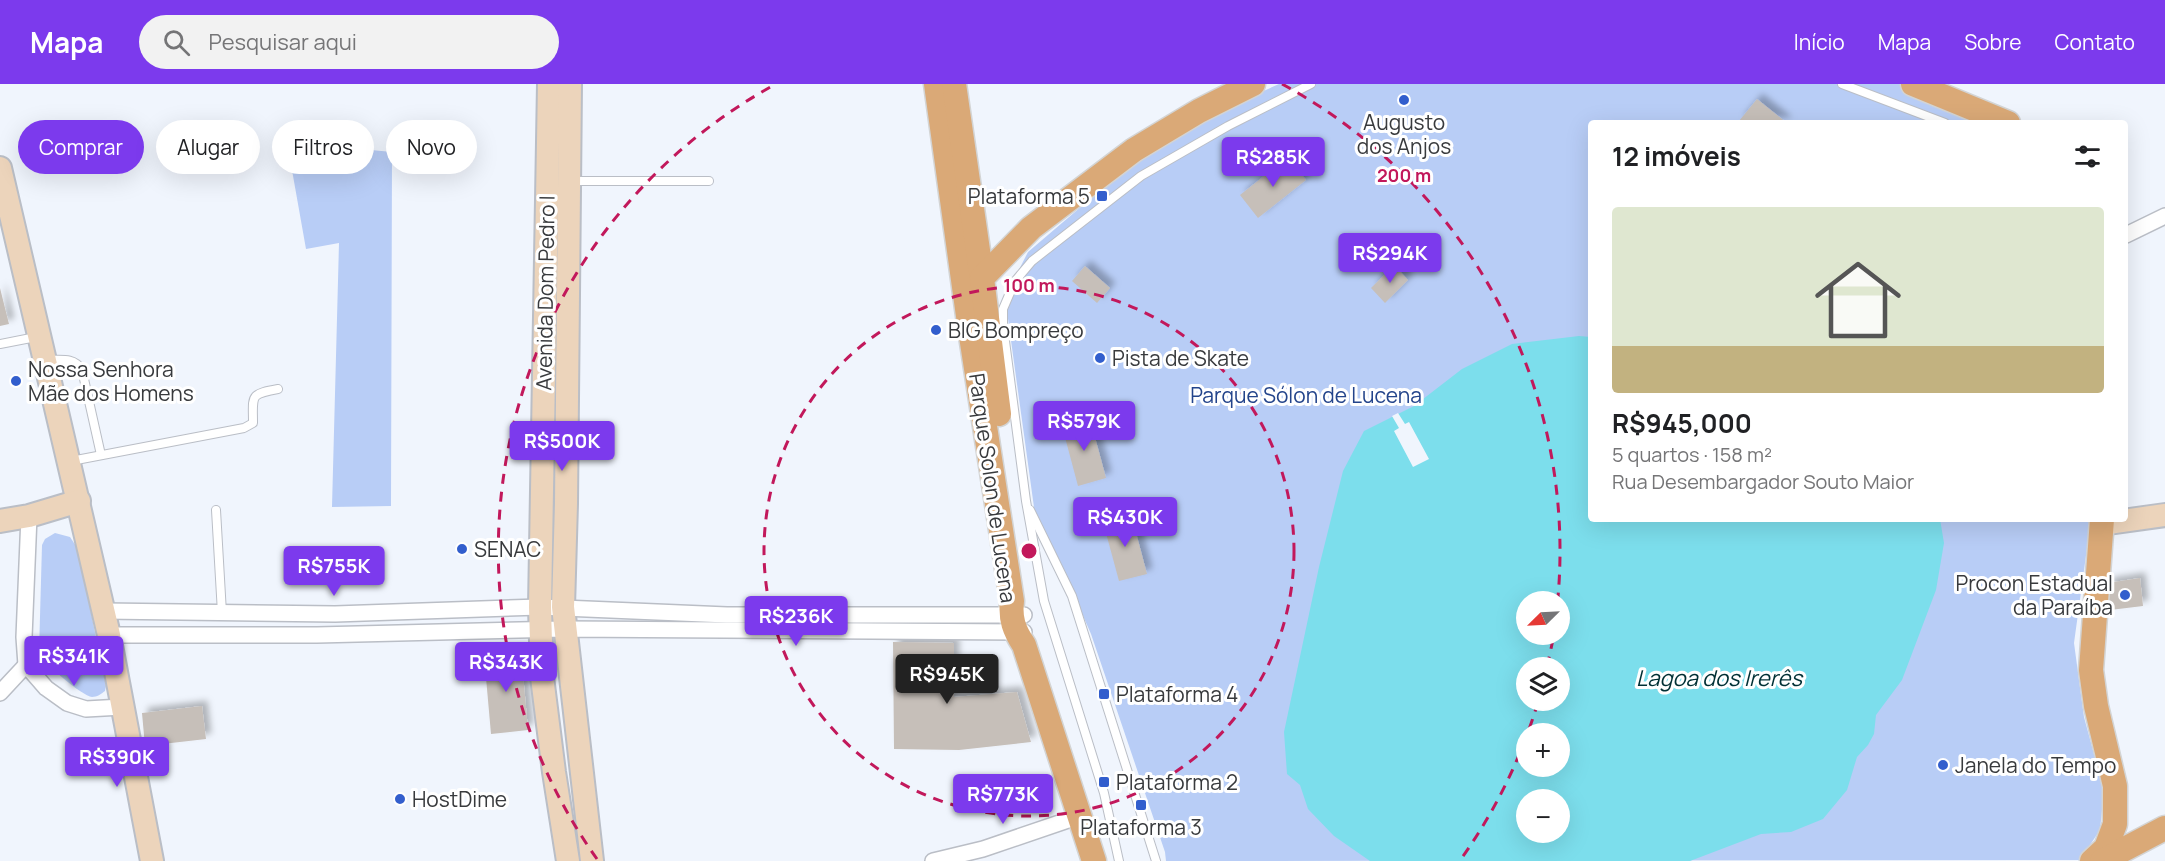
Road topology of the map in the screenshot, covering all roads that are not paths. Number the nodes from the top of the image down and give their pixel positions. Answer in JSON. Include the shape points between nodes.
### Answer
{"nodes":[{"id":1,"x":549,"y":84,"type":"edge"},
{"id":2,"x":570,"y":84,"type":"edge"},
{"id":3,"x":936,"y":84,"type":"edge"},
{"id":4,"x":954,"y":84,"type":"edge"},
{"id":5,"x":1253,"y":84,"type":"edge"},
{"id":6,"x":1311,"y":84,"type":"edge"},
{"id":7,"x":1842,"y":84,"type":"edge"},
{"id":8,"x":1913,"y":84,"type":"edge"},
{"id":9,"x":1937,"y":120,"type":"edge"},
{"id":10,"x":2000,"y":120,"type":"edge"},
{"id":11,"x":0,"y":168,"type":"edge"},
{"id":12,"x":569,"y":181,"type":"junction"},
{"id":13,"x":709,"y":181,"type":"dead end"},
{"id":14,"x":2165,"y":216,"type":"edge"},
{"id":15,"x":2128,"y":234,"type":"edge"},
{"id":16,"x":973,"y":280,"type":"junction"},
{"id":17,"x":40,"y":336,"type":"junction"},
{"id":18,"x":0,"y":344,"type":"edge"},
{"id":19,"x":46,"y":360,"type":"junction"},
{"id":20,"x":278,"y":389,"type":"dead end"},
{"id":21,"x":101,"y":455,"type":"junction"},
{"id":22,"x":69,"y":462,"type":"junction"},
{"id":23,"x":79,"y":501,"type":"junction"},
{"id":24,"x":1026,"y":501,"type":"junction"},
{"id":25,"x":216,"y":510,"type":"dead end"},
{"id":26,"x":2165,"y":515,"type":"edge"},
{"id":27,"x":29,"y":516,"type":"junction"},
{"id":28,"x":2128,"y":519,"type":"edge"},
{"id":29,"x":0,"y":521,"type":"edge"},
{"id":30,"x":2102,"y":522,"type":"edge"},
{"id":31,"x":104,"y":611,"type":"junction"},
{"id":32,"x":222,"y":613,"type":"junction"},
{"id":33,"x":898,"y":615,"type":"junction"},
{"id":34,"x":541,"y":618,"type":"junction"},
{"id":35,"x":564,"y":618,"type":"junction"},
{"id":36,"x":726,"y":622,"type":"junction"},
{"id":37,"x":1020,"y":628,"type":"junction"},
{"id":38,"x":898,"y":632,"type":"junction"},
{"id":39,"x":109,"y":635,"type":"junction"},
{"id":40,"x":26,"y":665,"type":"junction"},
{"id":41,"x":0,"y":693,"type":"edge"},
{"id":42,"x":122,"y":707,"type":"junction"},
{"id":43,"x":1080,"y":816,"type":"junction"},
{"id":44,"x":2165,"y":828,"type":"edge"},
{"id":45,"x":152,"y":861,"type":"edge"},
{"id":46,"x":568,"y":861,"type":"edge"},
{"id":47,"x":592,"y":861,"type":"edge"},
{"id":48,"x":933,"y":861,"type":"edge"},
{"id":49,"x":1094,"y":861,"type":"edge"},
{"id":50,"x":1119,"y":861,"type":"edge"},
{"id":51,"x":1156,"y":861,"type":"edge"},
{"id":52,"x":2092,"y":861,"type":"edge"},
{"id":53,"x":2102,"y":861,"type":"edge"}],
"edges":[{"from":1,"to":34,"type":"main road","name":"Avenida Dom Pedro I"},
{"from":2,"to":12,"type":"main road","name":"Avenida Dom Pedro I"},
{"from":3,"to":16,"type":"main road"},
{"from":4,"to":16,"type":"main road"},
{"from":5,"to":16,"type":"main road","via":[[1199,111],[1125,157],[1031,228]]},
{"from":6,"to":24,"type":"lane","via":[[1141,176],[1032,261],[1016,280],[1003,309],[1003,326]]},
{"from":7,"to":9,"type":"lane"},
{"from":8,"to":10,"type":"main road"},
{"from":11,"to":17,"type":"main road"},
{"from":12,"to":13,"type":"lane"},
{"from":12,"to":35,"type":"main road","name":"Avenida Dom Pedro I"},
{"from":14,"to":15,"type":"street"},
{"from":16,"to":37,"type":"main road"},
{"from":17,"to":18,"type":"lane"},
{"from":17,"to":19,"type":"main road"},
{"from":19,"to":21,"type":"lane","via":[[78,363]]},
{"from":19,"to":22,"type":"main road"},
{"from":20,"to":21,"type":"lane","via":[[256,395],[252,402],[253,423],[244,428]]},
{"from":21,"to":22,"type":"lane"},
{"from":22,"to":23,"type":"main road"},
{"from":23,"to":27,"type":"main road"},
{"from":23,"to":31,"type":"main road"},
{"from":24,"to":50,"type":"lane","via":[[1044,601],[1104,793]]},
{"from":24,"to":51,"type":"lane","via":[[1072,596]]},
{"from":25,"to":32,"type":"lane"},
{"from":26,"to":28,"type":"main road"},
{"from":27,"to":29,"type":"main road"},
{"from":27,"to":40,"type":"street"},
{"from":30,"to":52,"type":"main road","via":[[2091,670],[2115,786],[2115,824],[2106,848]]},
{"from":31,"to":32,"type":"street"},
{"from":31,"to":39,"type":"main road"},
{"from":32,"to":34,"type":"street"},
{"from":33,"to":36,"type":"street"},
{"from":33,"to":37,"type":"street"},
{"from":33,"to":38,"type":"street"},
{"from":34,"to":35,"type":"street"},
{"from":34,"to":35,"type":"street"},
{"from":34,"to":39,"type":"street","via":[[318,635]]},
{"from":34,"to":46,"type":"main road","name":"Avenida Dom Pedro I","via":[[543,687]]},
{"from":35,"to":36,"type":"street"},
{"from":35,"to":36,"type":"street"},
{"from":35,"to":47,"type":"main road","name":"Avenida Dom Pedro I"},
{"from":36,"to":38,"type":"street"},
{"from":37,"to":38,"type":"street"},
{"from":37,"to":43,"type":"main road"},
{"from":39,"to":42,"type":"main road"},
{"from":40,"to":41,"type":"street"},
{"from":40,"to":42,"type":"street","via":[[46,688],[67,703],[86,709]]},
{"from":42,"to":45,"type":"main road"},
{"from":43,"to":48,"type":"street","via":[[983,849]]},
{"from":43,"to":49,"type":"main road"},
{"from":44,"to":53,"type":"main road"}]}
